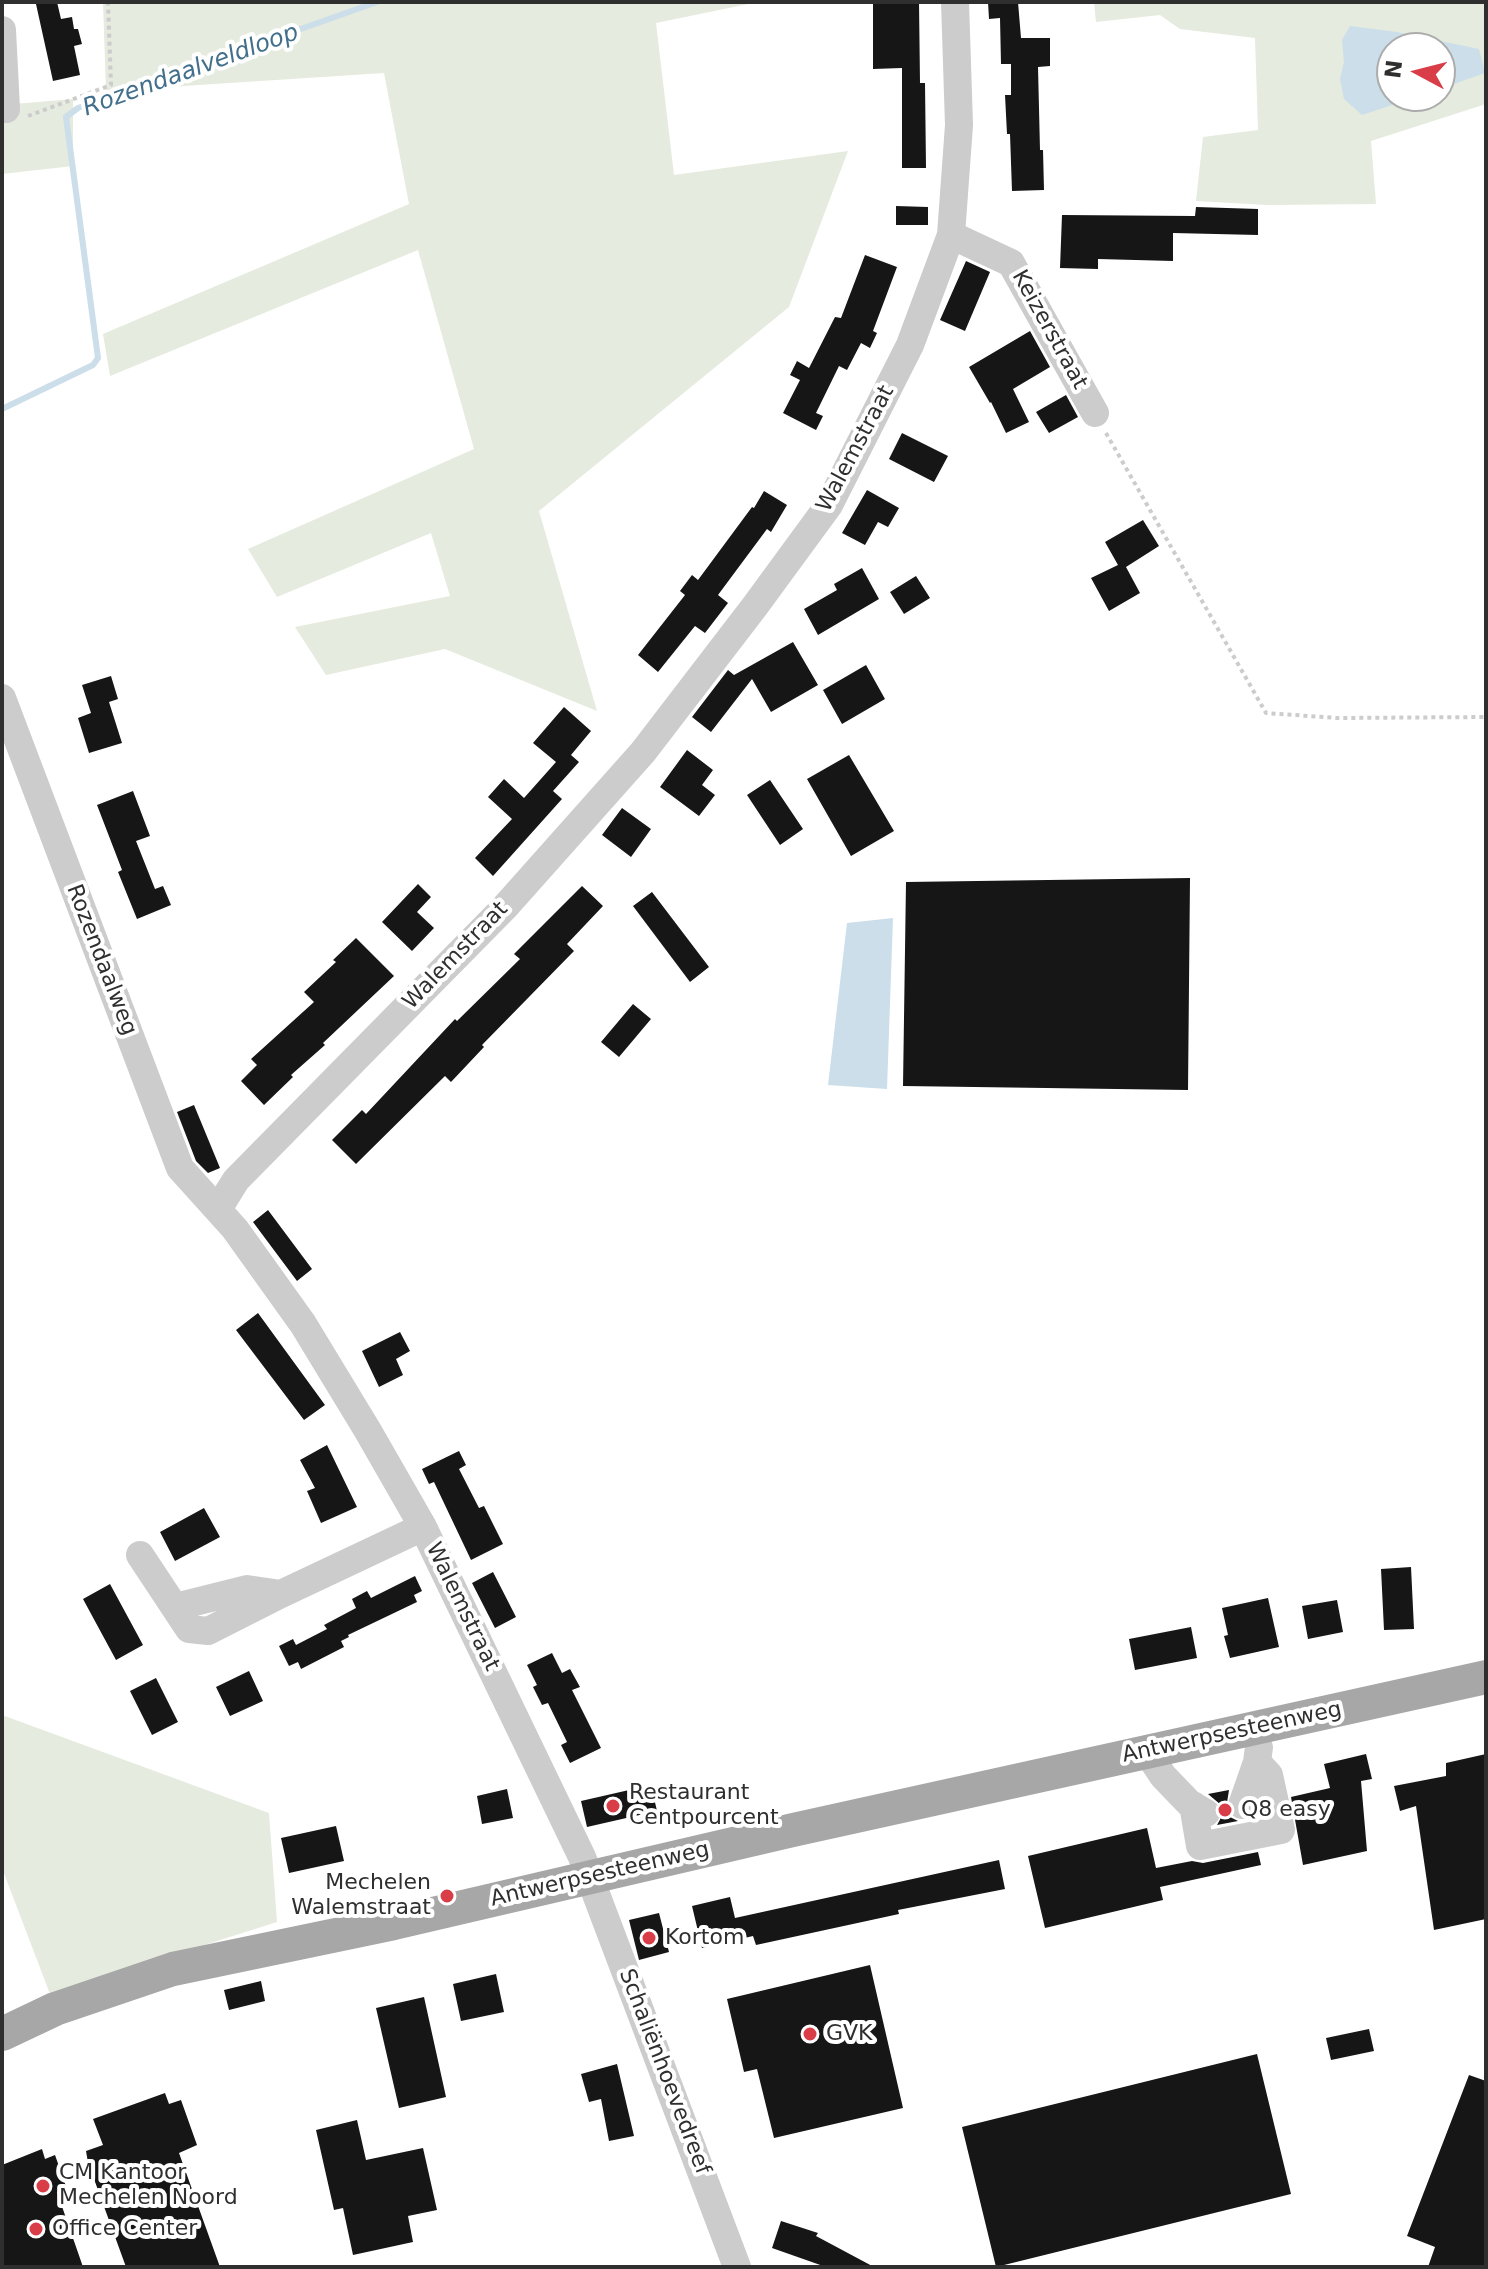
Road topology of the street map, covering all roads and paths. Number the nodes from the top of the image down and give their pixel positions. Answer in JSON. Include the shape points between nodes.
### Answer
{"nodes":[{"id":1,"x":108,"y":2,"type":"edge"},
{"id":2,"x":955,"y":2,"type":"edge"},
{"id":3,"x":2,"y":30,"type":"edge"},
{"id":4,"x":6,"y":109,"type":"joint"},
{"id":5,"x":951,"y":235,"type":"junction"},
{"id":6,"x":1095,"y":413,"type":"joint"},
{"id":7,"x":2,"y":698,"type":"edge"},
{"id":8,"x":1486,"y":717,"type":"edge"},
{"id":9,"x":218,"y":1209,"type":"junction"},
{"id":10,"x":423,"y":1527,"type":"junction"},
{"id":11,"x":140,"y":1555,"type":"dead end"},
{"id":12,"x":1486,"y":1677,"type":"edge"},
{"id":13,"x":1262,"y":1727,"type":"junction"},
{"id":14,"x":1147,"y":1752,"type":"junction"},
{"id":15,"x":1257,"y":1762,"type":"junction"},
{"id":16,"x":1242,"y":1805,"type":"dead end"},
{"id":17,"x":590,"y":1878,"type":"junction"},
{"id":18,"x":2,"y":2034,"type":"edge"},
{"id":19,"x":737,"y":2267,"type":"edge"}],
"edges":[{"from":1,"to":4,"type":"path","via":[[111,85],[13,122]]},
{"from":2,"to":5,"type":"street","name":"Walemstraat","via":[[959,125]]},
{"from":3,"to":4,"type":"street"},
{"from":5,"to":6,"type":"street","name":"Keizerstraat","via":[[1011,263]]},
{"from":5,"to":9,"type":"street","name":"Walemstraat","via":[[910,345],[829,505],[755,606],[633,763],[505,907],[236,1180]]},
{"from":6,"to":8,"type":"path","via":[[1266,713]]},
{"from":7,"to":9,"type":"street","name":"Rozendaalweg","via":[[180,1168]]},
{"from":9,"to":10,"type":"street","name":"Walemstraat","via":[[303,1324]]},
{"from":10,"to":11,"type":"street","via":[[281,1594],[247,1589],[175,1607]]},
{"from":10,"to":17,"type":"street","name":"Walemstraat"},
{"from":12,"to":13,"type":"main road","name":"Antwerpsesteenweg"},
{"from":13,"to":14,"type":"main road","name":"Antwerpsesteenweg"},
{"from":13,"to":15,"type":"street"},
{"from":14,"to":15,"type":"street","via":[[1163,1776],[1200,1809],[1200,1846],[1281,1830],[1269,1775]]},
{"from":14,"to":17,"type":"main road","name":"Antwerpsesteenweg"},
{"from":15,"to":16,"type":"street"},
{"from":17,"to":18,"type":"main road","name":"Antwerpsesteenweg","via":[[173,1969],[55,2009]]},
{"from":17,"to":19,"type":"street","name":"Schaliënhoevedreef"}]}
